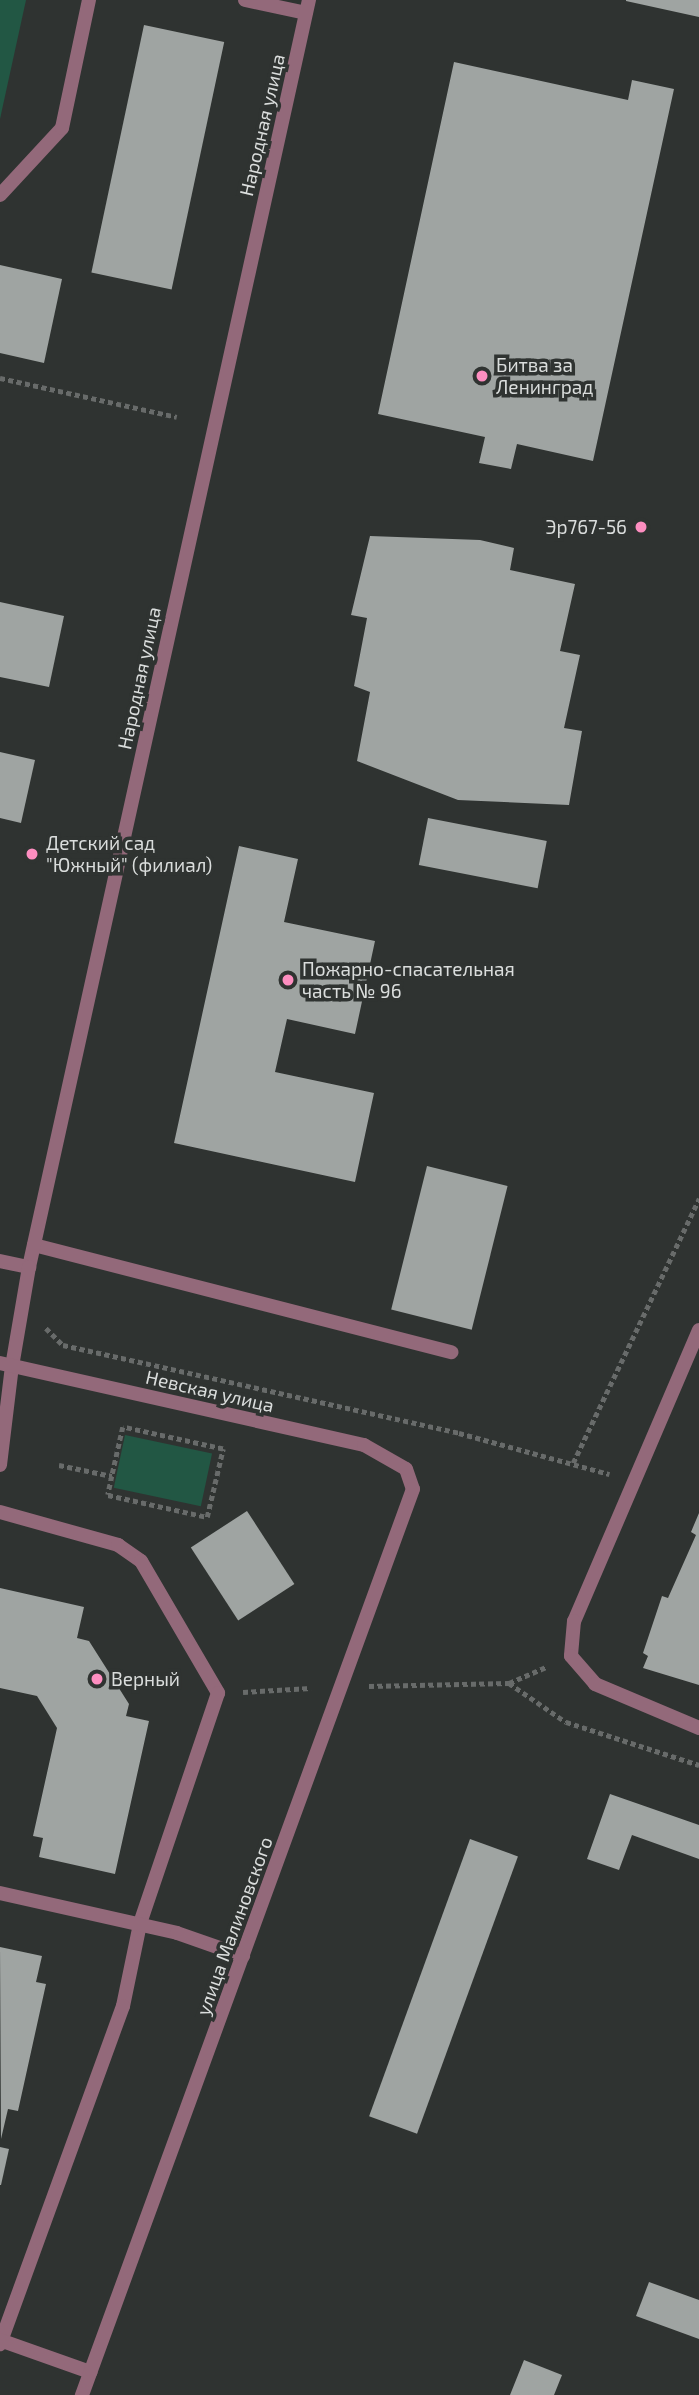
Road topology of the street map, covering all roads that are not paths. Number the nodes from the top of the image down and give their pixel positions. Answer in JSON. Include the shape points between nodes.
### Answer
{"nodes":[{"id":1,"x":89,"y":0,"type":"edge"},
{"id":2,"x":245,"y":0,"type":"edge"},
{"id":3,"x":308,"y":6,"type":"edge"},
{"id":4,"x":0,"y":195,"type":"edge"},
{"id":5,"x":34,"y":1245,"type":"junction"},
{"id":6,"x":0,"y":1261,"type":"edge"},
{"id":7,"x":29,"y":1268,"type":"junction"},
{"id":8,"x":699,"y":1330,"type":"edge"},
{"id":9,"x":451,"y":1352,"type":"dead end"},
{"id":10,"x":6,"y":1365,"type":"edge"},
{"id":11,"x":0,"y":1465,"type":"edge"},
{"id":12,"x":406,"y":1469,"type":"joint"},
{"id":13,"x":0,"y":1512,"type":"edge"},
{"id":14,"x":699,"y":1728,"type":"edge"},
{"id":15,"x":0,"y":1894,"type":"edge"},
{"id":16,"x":140,"y":1924,"type":"junction"},
{"id":17,"x":243,"y":1956,"type":"junction"},
{"id":18,"x":0,"y":2342,"type":"edge"},
{"id":19,"x":90,"y":2372,"type":"junction"},
{"id":20,"x":82,"y":2395,"type":"edge"}],
"edges":[{"from":1,"to":4,"type":"street","via":[[62,128]]},
{"from":2,"to":3,"type":"street"},
{"from":3,"to":5,"type":"street","name":"Народная улица"},
{"from":5,"to":7,"type":"street","name":"Народная улица"},
{"from":5,"to":9,"type":"street"},
{"from":6,"to":7,"type":"street"},
{"from":7,"to":10,"type":"street","name":"Народная улица"},
{"from":8,"to":14,"type":"street","via":[[574,1621],[571,1656],[595,1684]]},
{"from":10,"to":11,"type":"street","name":"Народная улица"},
{"from":10,"to":12,"type":"street","name":"Невская улица","via":[[364,1446]]},
{"from":12,"to":17,"type":"street","name":"улица Малиновского","via":[[410,1508]]},
{"from":13,"to":16,"type":"street","via":[[118,1545],[141,1562],[218,1693]]},
{"from":15,"to":16,"type":"street"},
{"from":16,"to":17,"type":"street"},
{"from":16,"to":18,"type":"street","via":[[123,2006]]},
{"from":17,"to":19,"type":"street","name":"улица Малиновского"},
{"from":18,"to":19,"type":"street"},
{"from":19,"to":20,"type":"street","name":"улица Малиновского"}]}
